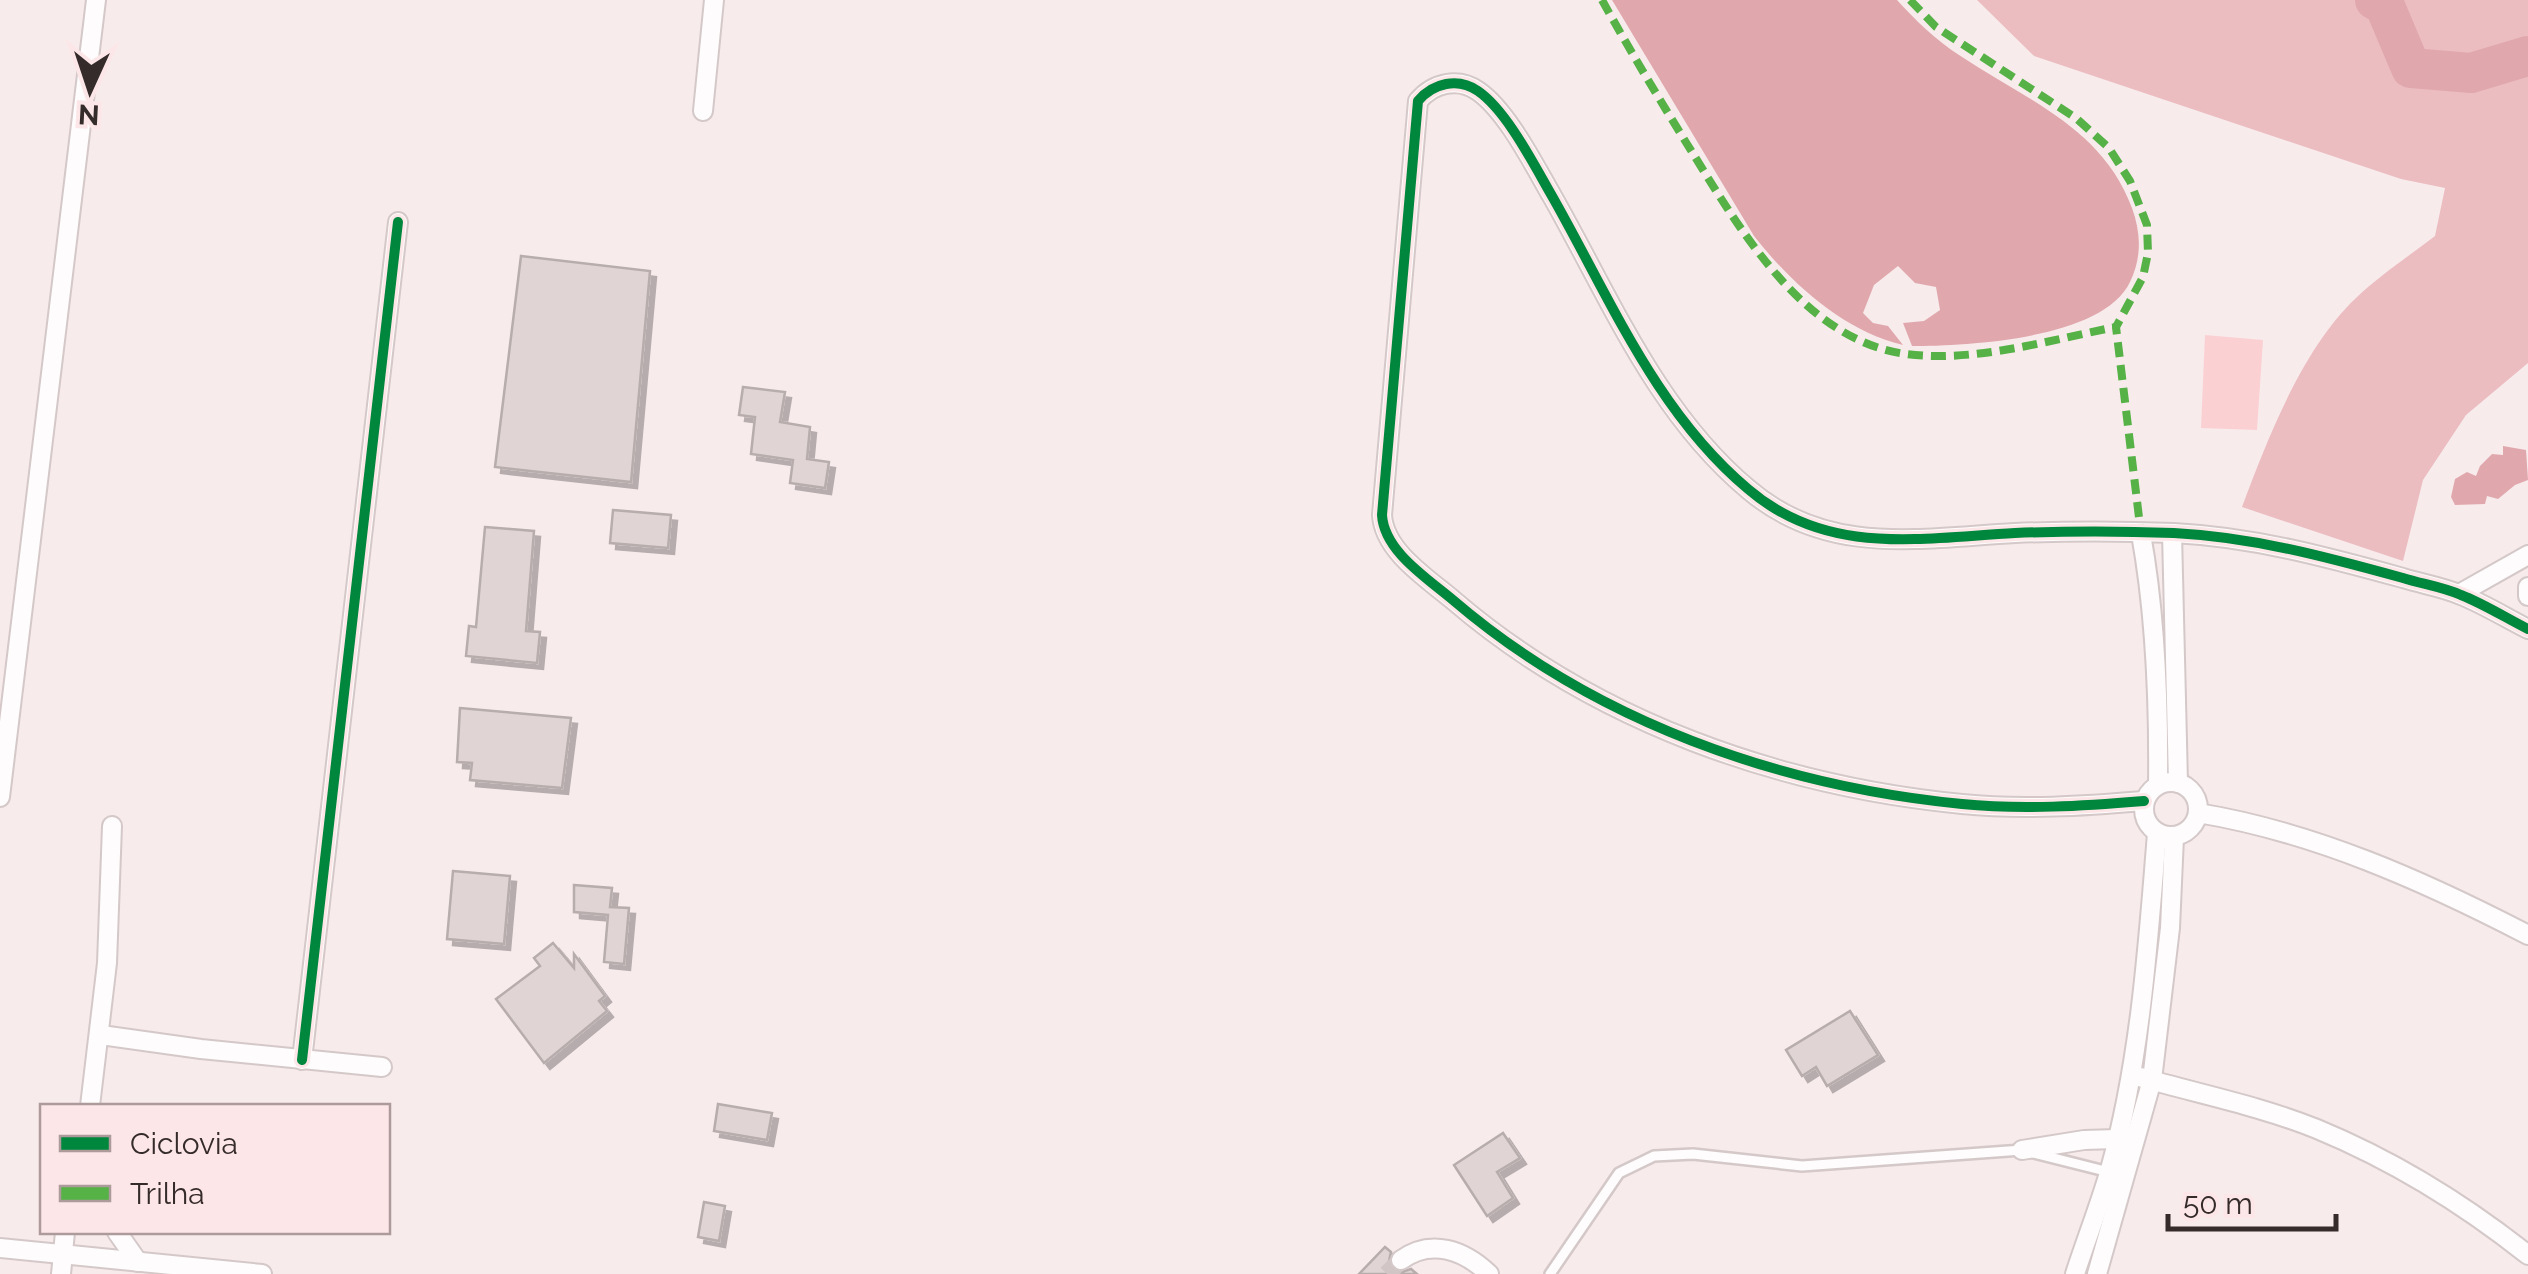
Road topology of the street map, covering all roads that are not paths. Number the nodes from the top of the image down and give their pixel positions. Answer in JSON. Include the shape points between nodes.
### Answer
{"nodes":[{"id":1,"x":96,"y":0,"type":"edge"},
{"id":2,"x":714,"y":0,"type":"edge"},
{"id":3,"x":703,"y":111,"type":"dead end"},
{"id":4,"x":398,"y":222,"type":"dead end"},
{"id":5,"x":2172,"y":533,"type":"junction"},
{"id":6,"x":2142,"y":534,"type":"junction"},
{"id":7,"x":2528,"y":555,"type":"edge"},
{"id":8,"x":2528,"y":587,"type":"edge"},
{"id":9,"x":2460,"y":594,"type":"junction"},
{"id":10,"x":2528,"y":596,"type":"edge"},
{"id":11,"x":2528,"y":630,"type":"edge"},
{"id":12,"x":2178,"y":783,"type":"junction"},
{"id":13,"x":2158,"y":785,"type":"junction"},
{"id":14,"x":0,"y":798,"type":"edge"},
{"id":15,"x":2144,"y":801,"type":"junction"},
{"id":16,"x":2198,"y":814,"type":"junction"},
{"id":17,"x":112,"y":826,"type":"dead end"},
{"id":18,"x":2165,"y":835,"type":"junction"},
{"id":19,"x":2528,"y":934,"type":"edge"},
{"id":20,"x":100,"y":1034,"type":"junction"},
{"id":21,"x":302,"y":1060,"type":"junction"},
{"id":22,"x":382,"y":1067,"type":"dead end"},
{"id":23,"x":2130,"y":1074,"type":"junction"},
{"id":24,"x":2152,"y":1080,"type":"junction"},
{"id":25,"x":90,"y":1104,"type":"edge"},
{"id":26,"x":2116,"y":1140,"type":"junction"},
{"id":27,"x":2022,"y":1150,"type":"junction"},
{"id":28,"x":2109,"y":1172,"type":"junction"},
{"id":29,"x":65,"y":1234,"type":"edge"},
{"id":30,"x":118,"y":1234,"type":"edge"},
{"id":31,"x":0,"y":1248,"type":"edge"},
{"id":32,"x":2528,"y":1255,"type":"edge"},
{"id":33,"x":1401,"y":1260,"type":"tunnel mouth"},
{"id":34,"x":138,"y":1262,"type":"junction"},
{"id":35,"x":62,"y":1265,"type":"edge"},
{"id":36,"x":262,"y":1274,"type":"edge"},
{"id":37,"x":1489,"y":1274,"type":"edge"},
{"id":38,"x":1550,"y":1274,"type":"edge"},
{"id":39,"x":2075,"y":1274,"type":"edge"},
{"id":40,"x":2098,"y":1274,"type":"edge"}],
"edges":[{"from":1,"to":14,"type":"street"},
{"from":2,"to":3,"type":"street"},
{"from":4,"to":21,"type":"street"},
{"from":5,"to":6,"type":"street"},
{"from":5,"to":9,"type":"street","via":[[2322,554]]},
{"from":5,"to":12,"type":"street"},
{"from":6,"to":13,"type":"street","via":[[2156,660]]},
{"from":6,"to":15,"type":"street","via":[[1904,541],[1833,532],[1782,515],[1715,459],[1682,421],[1489,101],[1452,83],[1418,101],[1382,515],[1386,536],[1420,572],[1505,641],[1607,704],[1794,775],[1963,804]]},
{"from":7,"to":9,"type":"street"},
{"from":8,"to":10,"type":"street"},
{"from":9,"to":11,"type":"street"},
{"from":12,"to":13,"type":"street"},
{"from":12,"to":16,"type":"street","via":[[2195,796]]},
{"from":13,"to":15,"type":"street"},
{"from":15,"to":18,"type":"street","via":[[2145,820]]},
{"from":16,"to":18,"type":"street","via":[[2190,829]]},
{"from":16,"to":19,"type":"street","via":[[2293,835],[2405,876]]},
{"from":17,"to":20,"type":"street"},
{"from":18,"to":23,"type":"street"},
{"from":18,"to":24,"type":"street","via":[[2170,928]]},
{"from":20,"to":21,"type":"street"},
{"from":20,"to":25,"type":"street"},
{"from":21,"to":22,"type":"street"},
{"from":23,"to":24,"type":"street"},
{"from":23,"to":26,"type":"street"},
{"from":24,"to":32,"type":"street","via":[[2280,1116],[2349,1144]]},
{"from":24,"to":40,"type":"street"},
{"from":26,"to":27,"type":"street"},
{"from":26,"to":28,"type":"street"},
{"from":27,"to":28,"type":"lane"},
{"from":27,"to":38,"type":"lane","via":[[1802,1166],[1654,1156],[1619,1173]]},
{"from":28,"to":39,"type":"street"},
{"from":29,"to":35,"type":"street"},
{"from":30,"to":34,"type":"street"},
{"from":31,"to":35,"type":"street"},
{"from":33,"to":37,"type":"street","via":[[1442,1248],[1460,1252]]},
{"from":34,"to":35,"type":"street"},
{"from":34,"to":36,"type":"street"}]}
